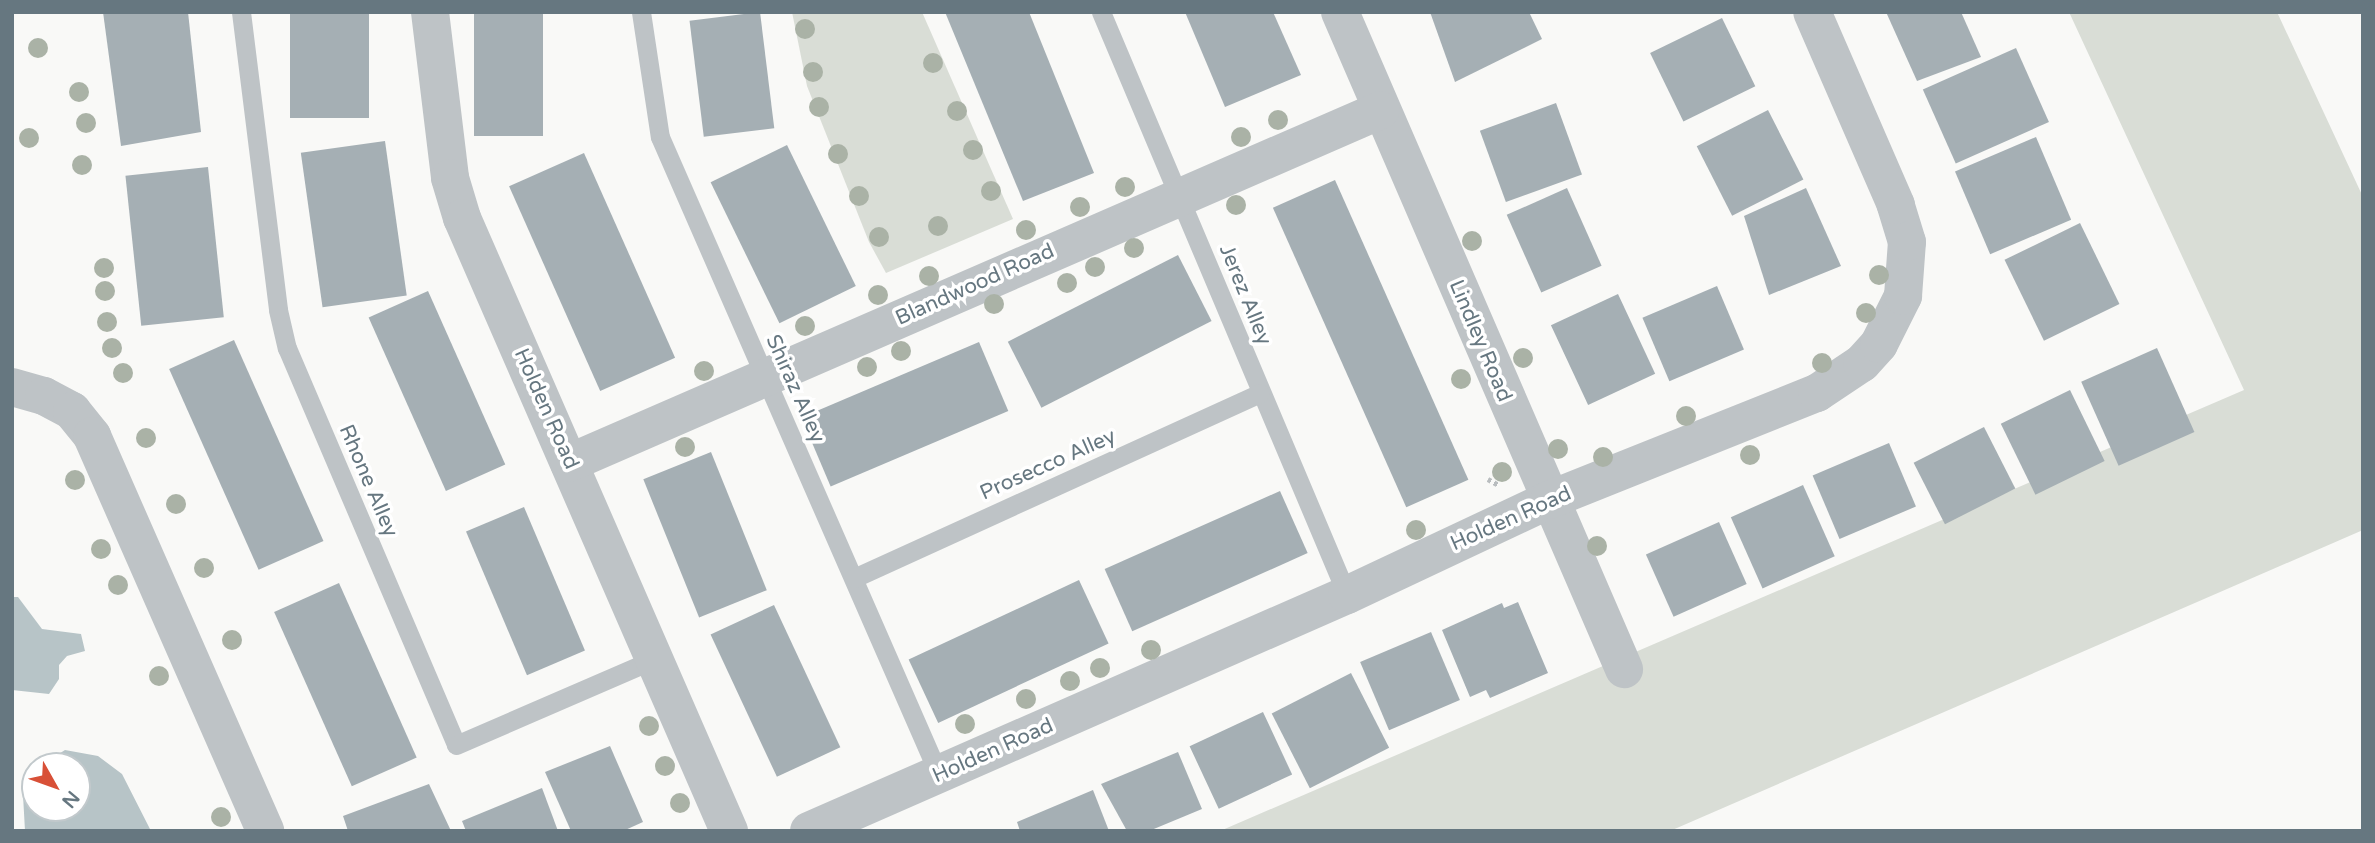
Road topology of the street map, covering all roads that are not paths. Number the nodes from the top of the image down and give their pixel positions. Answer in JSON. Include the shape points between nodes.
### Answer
{"nodes":[{"id":1,"x":241,"y":12,"type":"edge"},
{"id":2,"x":430,"y":12,"type":"edge"},
{"id":3,"x":641,"y":12,"type":"edge"},
{"id":4,"x":1101,"y":12,"type":"edge"},
{"id":5,"x":1340,"y":12,"type":"edge"},
{"id":6,"x":1812,"y":12,"type":"edge"},
{"id":7,"x":1381,"y":110,"type":"junction"},
{"id":8,"x":1181,"y":195,"type":"junction"},
{"id":9,"x":765,"y":377,"type":"junction"},
{"id":10,"x":12,"y":387,"type":"edge"},
{"id":11,"x":1260,"y":393,"type":"junction"},
{"id":12,"x":569,"y":463,"type":"junction"},
{"id":13,"x":1549,"y":500,"type":"junction"},
{"id":14,"x":854,"y":578,"type":"junction"},
{"id":15,"x":1347,"y":595,"type":"junction"},
{"id":16,"x":655,"y":659,"type":"junction"},
{"id":17,"x":1624,"y":669,"type":"dead end"},
{"id":18,"x":939,"y":775,"type":"junction"},
{"id":19,"x":265,"y":831,"type":"edge"},
{"id":20,"x":729,"y":831,"type":"edge"},
{"id":21,"x":809,"y":831,"type":"edge"}],
"edges":[{"from":1,"to":16,"type":"lane","name":"Rhone Alley","via":[[278,310],[287,348],[456,745]]},
{"from":2,"to":12,"type":"street","name":"Holden Road","via":[[450,178],[461,218]]},
{"from":3,"to":9,"type":"lane","name":"Shiraz Alley","via":[[660,137]]},
{"from":4,"to":8,"type":"lane","name":"Jerez Alley"},
{"from":5,"to":7,"type":"street","name":"Lindley Road"},
{"from":6,"to":13,"type":"street","name":"Holden Road","via":[[1896,205],[1907,242],[1908,270],[1893,322],[1862,363],[1817,393]]},
{"from":7,"to":8,"type":"street","name":"Blandwood Road"},
{"from":7,"to":13,"type":"street","name":"Lindley Road"},
{"from":8,"to":9,"type":"street","name":"Blandwood Road"},
{"from":8,"to":11,"type":"lane","name":"Jerez Alley"},
{"from":9,"to":12,"type":"street","name":"Blandwood Road"},
{"from":9,"to":14,"type":"lane","name":"Shiraz Alley"},
{"from":10,"to":19,"type":"street","via":[[44,396],[72,411],[92,436]]},
{"from":11,"to":14,"type":"lane","name":"Prosecco Alley"},
{"from":11,"to":15,"type":"lane","name":"Jerez Alley"},
{"from":12,"to":16,"type":"street","name":"Holden Road"},
{"from":13,"to":15,"type":"street","name":"Holden Road"},
{"from":13,"to":17,"type":"street","name":"Lindley Road"},
{"from":14,"to":18,"type":"lane","name":"Shiraz Alley"},
{"from":15,"to":18,"type":"street","name":"Holden Road"},
{"from":16,"to":20,"type":"street","name":"Holden Road"},
{"from":18,"to":21,"type":"street","name":"Holden Road"}]}
